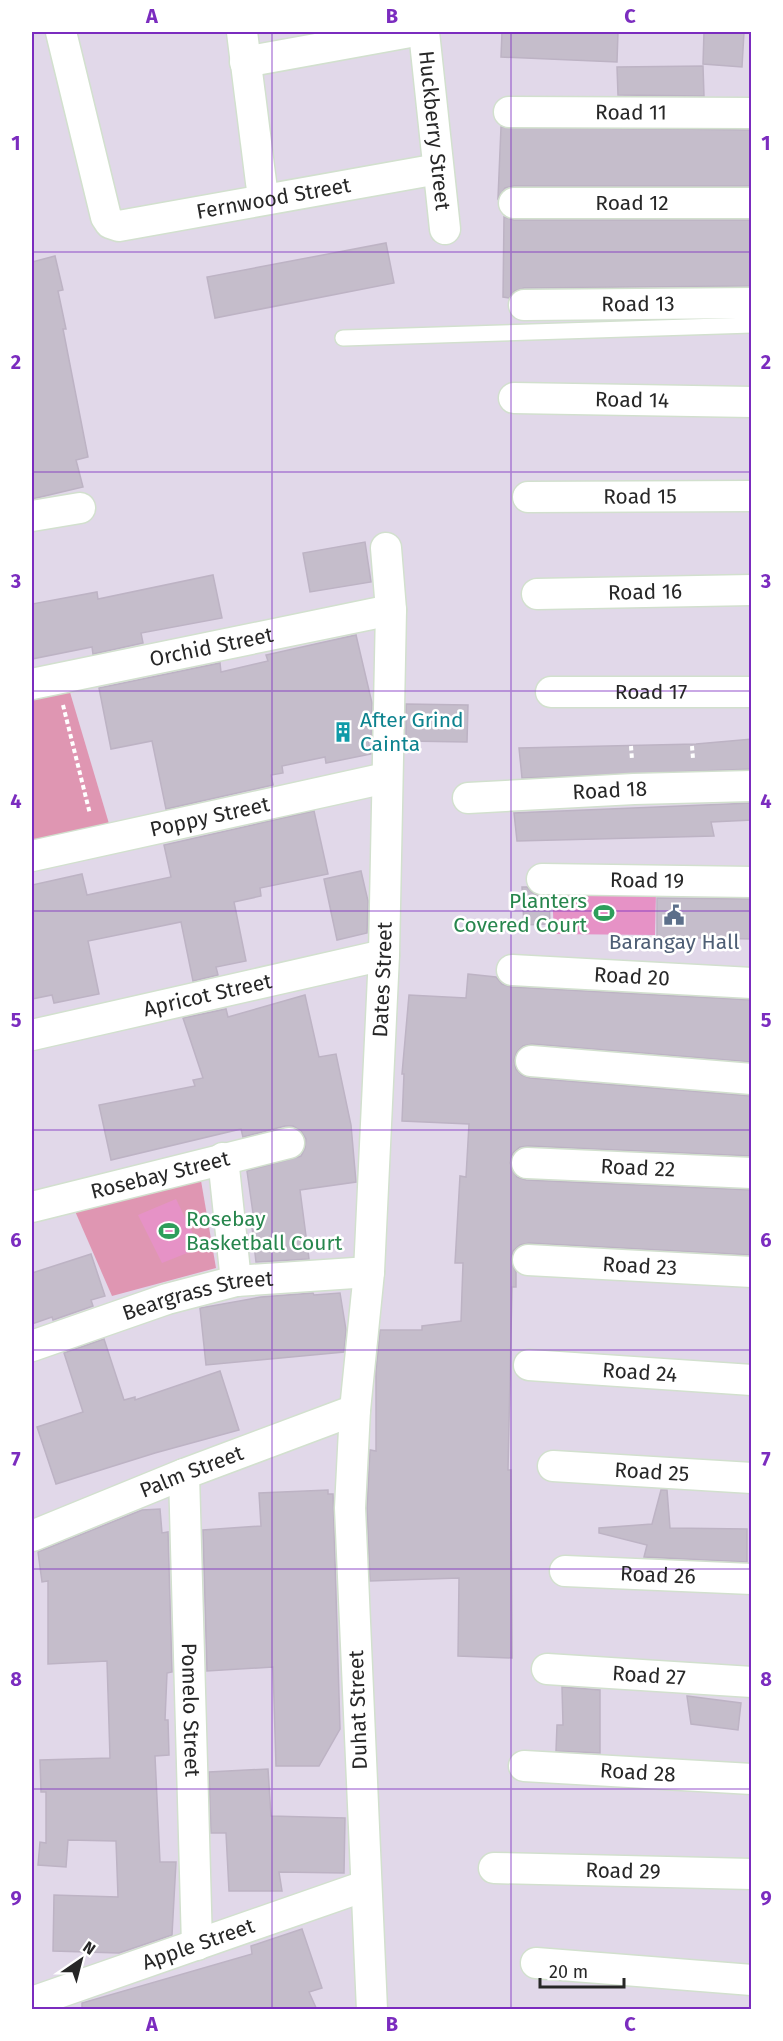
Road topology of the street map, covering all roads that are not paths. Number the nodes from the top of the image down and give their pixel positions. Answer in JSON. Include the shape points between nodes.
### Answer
{"nodes":[{"id":1,"x":61,"y":32,"type":"edge"},
{"id":2,"x":242,"y":32,"type":"edge"},
{"id":3,"x":410,"y":32,"type":"edge"},
{"id":4,"x":424,"y":32,"type":"edge"},
{"id":5,"x":245,"y":62,"type":"junction"},
{"id":6,"x":509,"y":112,"type":"dead end"},
{"id":7,"x":752,"y":113,"type":"edge"},
{"id":8,"x":438,"y":169,"type":"junction"},
{"id":9,"x":263,"y":198,"type":"junction"},
{"id":10,"x":514,"y":203,"type":"dead end"},
{"id":11,"x":752,"y":203,"type":"edge"},
{"id":12,"x":445,"y":230,"type":"dead end"},
{"id":13,"x":752,"y":303,"type":"edge"},
{"id":14,"x":524,"y":305,"type":"dead end"},
{"id":15,"x":752,"y":325,"type":"edge"},
{"id":16,"x":343,"y":338,"type":"dead end"},
{"id":17,"x":514,"y":398,"type":"dead end"},
{"id":18,"x":752,"y":402,"type":"edge"},
{"id":19,"x":752,"y":496,"type":"edge"},
{"id":20,"x":528,"y":497,"type":"dead end"},
{"id":21,"x":80,"y":508,"type":"dead end"},
{"id":22,"x":32,"y":516,"type":"edge"},
{"id":23,"x":386,"y":548,"type":"dead end"},
{"id":24,"x":752,"y":590,"type":"edge"},
{"id":25,"x":537,"y":594,"type":"dead end"},
{"id":26,"x":391,"y":610,"type":"junction"},
{"id":27,"x":44,"y":681,"type":"edge"},
{"id":28,"x":551,"y":692,"type":"dead end"},
{"id":29,"x":752,"y":692,"type":"edge"},
{"id":30,"x":386,"y":778,"type":"junction"},
{"id":31,"x":752,"y":786,"type":"edge"},
{"id":32,"x":468,"y":798,"type":"dead end"},
{"id":33,"x":32,"y":856,"type":"edge"},
{"id":34,"x":542,"y":879,"type":"dead end"},
{"id":35,"x":752,"y":882,"type":"edge"},
{"id":36,"x":384,"y":955,"type":"junction"},
{"id":37,"x":512,"y":970,"type":"dead end"},
{"id":38,"x":752,"y":983,"type":"edge"},
{"id":39,"x":32,"y":1035,"type":"edge"},
{"id":40,"x":531,"y":1061,"type":"dead end"},
{"id":41,"x":752,"y":1079,"type":"edge"},
{"id":42,"x":289,"y":1143,"type":"dead end"},
{"id":43,"x":223,"y":1158,"type":"junction"},
{"id":44,"x":527,"y":1163,"type":"dead end"},
{"id":45,"x":750,"y":1173,"type":"edge"},
{"id":46,"x":32,"y":1206,"type":"edge"},
{"id":47,"x":528,"y":1260,"type":"dead end"},
{"id":48,"x":369,"y":1272,"type":"junction"},
{"id":49,"x":752,"y":1272,"type":"edge"},
{"id":50,"x":236,"y":1281,"type":"junction"},
{"id":51,"x":32,"y":1346,"type":"edge"},
{"id":52,"x":529,"y":1365,"type":"dead end"},
{"id":53,"x":752,"y":1380,"type":"edge"},
{"id":54,"x":355,"y":1410,"type":"junction"},
{"id":55,"x":553,"y":1466,"type":"dead end"},
{"id":56,"x":184,"y":1474,"type":"junction"},
{"id":57,"x":752,"y":1478,"type":"edge"},
{"id":58,"x":32,"y":1536,"type":"edge"},
{"id":59,"x":565,"y":1571,"type":"dead end"},
{"id":60,"x":752,"y":1579,"type":"edge"},
{"id":61,"x":547,"y":1669,"type":"dead end"},
{"id":62,"x":752,"y":1682,"type":"edge"},
{"id":63,"x":524,"y":1766,"type":"dead end"},
{"id":64,"x":752,"y":1779,"type":"edge"},
{"id":65,"x":494,"y":1868,"type":"dead end"},
{"id":66,"x":752,"y":1875,"type":"edge"},
{"id":67,"x":365,"y":1886,"type":"junction"},
{"id":68,"x":197,"y":1945,"type":"junction"},
{"id":69,"x":536,"y":1963,"type":"dead end"},
{"id":70,"x":752,"y":1980,"type":"edge"},
{"id":71,"x":32,"y":2002,"type":"edge"},
{"id":72,"x":372,"y":2010,"type":"edge"}],
"edges":[{"from":1,"to":9,"type":"street","name":"Fernwood Street","via":[[110,223],[119,226]]},
{"from":2,"to":5,"type":"street"},
{"from":3,"to":5,"type":"street"},
{"from":4,"to":8,"type":"street","name":"Huckberry Street"},
{"from":5,"to":9,"type":"street"},
{"from":6,"to":7,"type":"street","name":"Road 11"},
{"from":8,"to":9,"type":"street","name":"Fernwood Street"},
{"from":8,"to":12,"type":"street","name":"Huckberry Street"},
{"from":10,"to":11,"type":"street","name":"Road 12"},
{"from":13,"to":14,"type":"street","name":"Road 13"},
{"from":15,"to":16,"type":"lane"},
{"from":17,"to":18,"type":"street","name":"Road 14"},
{"from":19,"to":20,"type":"street","name":"Road 15"},
{"from":21,"to":22,"type":"street"},
{"from":23,"to":26,"type":"street","name":"Dates Street"},
{"from":24,"to":25,"type":"street","name":"Road 16"},
{"from":26,"to":27,"type":"street","name":"Orchid Street"},
{"from":26,"to":30,"type":"street","name":"Dates Street"},
{"from":28,"to":29,"type":"street","name":"Road 17"},
{"from":30,"to":33,"type":"street","name":"Poppy Street"},
{"from":30,"to":36,"type":"street","name":"Dates Street"},
{"from":31,"to":32,"type":"street","name":"Road 18"},
{"from":34,"to":35,"type":"street","name":"Road 19"},
{"from":36,"to":39,"type":"street","name":"Apricot Street"},
{"from":36,"to":48,"type":"street","name":"Dates Street"},
{"from":37,"to":38,"type":"street","name":"Road 20"},
{"from":40,"to":41,"type":"street"},
{"from":42,"to":43,"type":"street","name":"Rosebay Street"},
{"from":43,"to":46,"type":"street","name":"Rosebay Street"},
{"from":43,"to":50,"type":"street"},
{"from":44,"to":45,"type":"street","name":"Road 22"},
{"from":47,"to":49,"type":"street","name":"Road 23"},
{"from":48,"to":50,"type":"street","name":"Beargrass Street"},
{"from":48,"to":54,"type":"street","name":"Dates Street"},
{"from":50,"to":51,"type":"street","name":"Beargrass Street","via":[[167,1299]]},
{"from":52,"to":53,"type":"street","name":"Road 24"},
{"from":54,"to":56,"type":"street","name":"Palm Street"},
{"from":54,"to":67,"type":"street","name":"Duhat Street","via":[[350,1508]]},
{"from":55,"to":57,"type":"street","name":"Road 25"},
{"from":56,"to":58,"type":"street","name":"Palm Street"},
{"from":56,"to":68,"type":"street","name":"Pomelo Street"},
{"from":59,"to":60,"type":"street","name":"Road 26"},
{"from":61,"to":62,"type":"street","name":"Road 27"},
{"from":63,"to":64,"type":"street","name":"Road 28"},
{"from":65,"to":66,"type":"street","name":"Road 29"},
{"from":67,"to":68,"type":"street","name":"Apple Street"},
{"from":67,"to":72,"type":"street","name":"Duhat Street"},
{"from":68,"to":71,"type":"street","name":"Apple Street"},
{"from":69,"to":70,"type":"street"}]}
